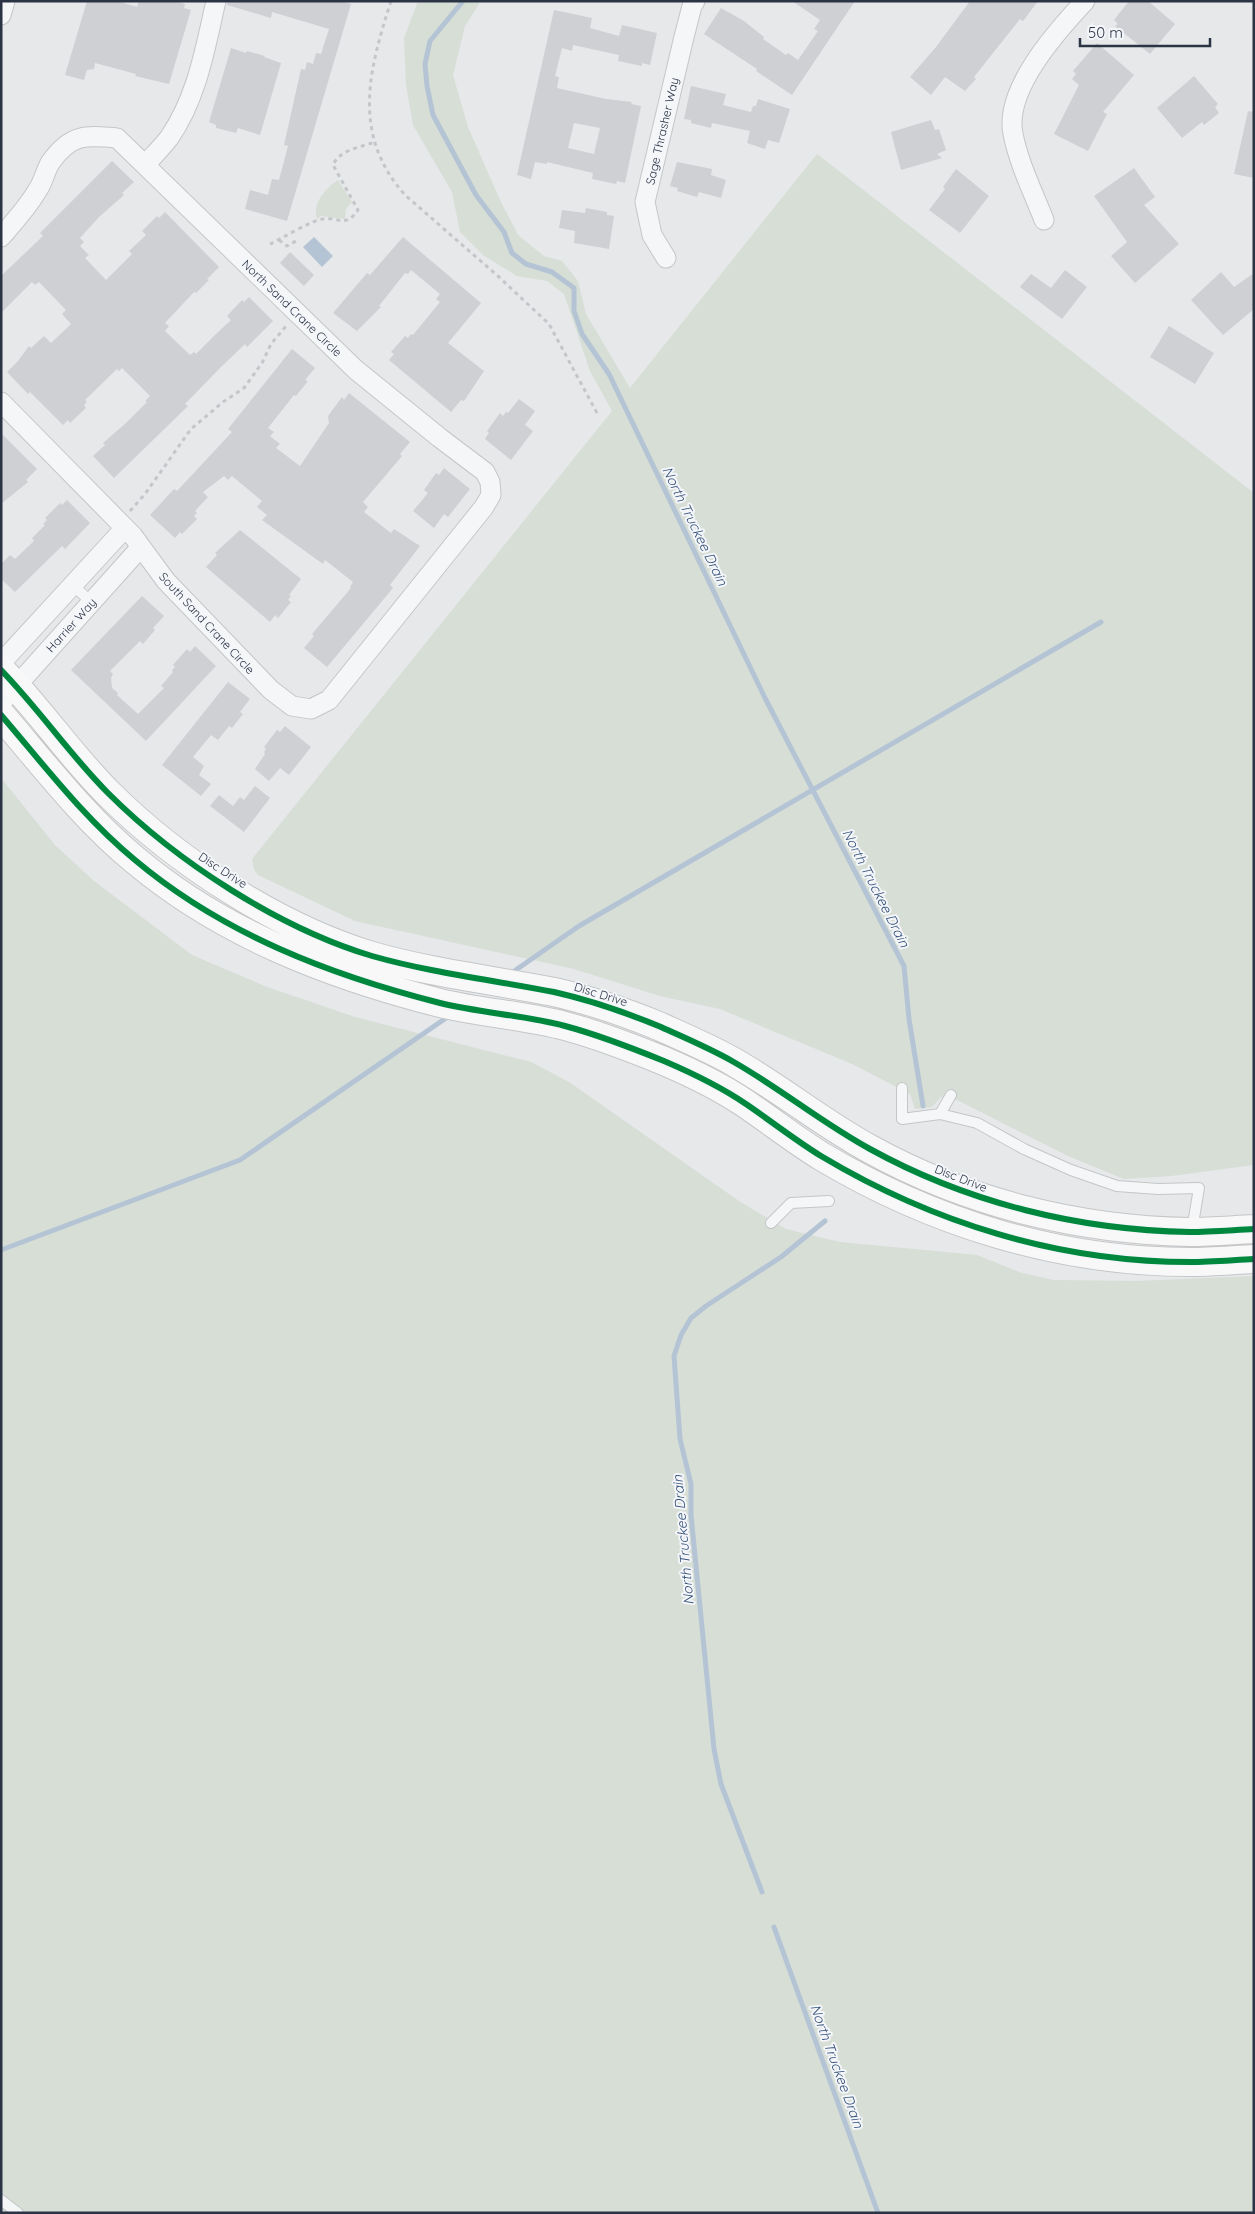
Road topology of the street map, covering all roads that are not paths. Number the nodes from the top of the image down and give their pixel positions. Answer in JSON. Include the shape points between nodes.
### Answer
{"nodes":[{"id":1,"x":5,"y":1,"type":"edge"},
{"id":2,"x":216,"y":1,"type":"edge"},
{"id":3,"x":696,"y":1,"type":"edge"},
{"id":4,"x":1085,"y":1,"type":"edge"},
{"id":5,"x":1,"y":15,"type":"edge"},
{"id":6,"x":146,"y":164,"type":"junction"},
{"id":7,"x":1044,"y":220,"type":"dead end"},
{"id":8,"x":6,"y":231,"type":"edge"},
{"id":9,"x":666,"y":258,"type":"dead end"},
{"id":10,"x":1,"y":402,"type":"edge"},
{"id":11,"x":122,"y":525,"type":"junction"},
{"id":12,"x":141,"y":547,"type":"junction"},
{"id":13,"x":73,"y":585,"type":"junction"},
{"id":14,"x":419,"y":589,"type":"joint"},
{"id":15,"x":92,"y":603,"type":"junction"},
{"id":16,"x":1,"y":663,"type":"edge"},
{"id":17,"x":6,"y":686,"type":"edge"},
{"id":18,"x":1,"y":715,"type":"edge"},
{"id":19,"x":902,"y":1088,"type":"dead end"},
{"id":20,"x":951,"y":1095,"type":"dead end"},
{"id":21,"x":940,"y":1114,"type":"junction"},
{"id":22,"x":829,"y":1201,"type":"dead end"},
{"id":23,"x":770,"y":1223,"type":"dead end"},
{"id":24,"x":1254,"y":1229,"type":"edge"},
{"id":25,"x":1192,"y":1232,"type":"junction"},
{"id":26,"x":1254,"y":1259,"type":"edge"},
{"id":27,"x":1,"y":2200,"type":"edge"},
{"id":28,"x":18,"y":2213,"type":"edge"}],
"edges":[{"from":1,"to":5,"type":"street"},
{"from":2,"to":6,"type":"street","via":[[199,75],[184,111],[168,138]]},
{"from":3,"to":9,"type":"street","name":"Sage Thrasher Way","via":[[684,37],[645,202],[652,236]]},
{"from":4,"to":7,"type":"street","via":[[1034,64],[1016,97],[1013,132]]},
{"from":6,"to":8,"type":"street","name":"North Sand Crane Circle","via":[[117,138],[87,135],[73,141],[50,164],[38,189]]},
{"from":6,"to":14,"type":"street","name":"North Sand Crane Circle","via":[[356,370],[485,472],[491,494],[484,508]]},
{"from":10,"to":11,"type":"street","name":"South Sand Crane Circle"},
{"from":11,"to":12,"type":"street","name":"South Sand Crane Circle"},
{"from":11,"to":13,"type":"street","name":"Harrier Way"},
{"from":12,"to":14,"type":"street","name":"South Sand Crane Circle","via":[[166,581],[271,690],[292,706],[311,709],[329,700]]},
{"from":12,"to":15,"type":"street","name":"Harrier Way"},
{"from":13,"to":15,"type":"lane"},
{"from":13,"to":16,"type":"street","name":"Harrier Way"},
{"from":15,"to":17,"type":"street","name":"Harrier Way"},
{"from":17,"to":25,"type":"main road","name":"Disc Drive","via":[[109,794],[146,827],[181,856],[278,917],[369,955],[410,966],[557,993],[661,1027],[733,1061],[870,1149],[962,1192],[1075,1221]]},
{"from":18,"to":26,"type":"main road","via":[[72,800],[136,861],[174,890],[278,950],[383,988],[451,1006],[564,1026],[608,1039],[708,1082],[743,1102],[819,1155],[900,1197],[990,1233],[1037,1245],[1116,1258],[1190,1262]]},
{"from":19,"to":21,"type":"lane","via":[[902,1119]]},
{"from":20,"to":21,"type":"lane"},
{"from":21,"to":25,"type":"lane","via":[[976,1123],[1024,1149],[1117,1186],[1158,1190],[1199,1188]]},
{"from":22,"to":23,"type":"lane","via":[[791,1203]]},
{"from":24,"to":25,"type":"main road","name":"Disc Drive"},
{"from":27,"to":28,"type":"lane"}]}
